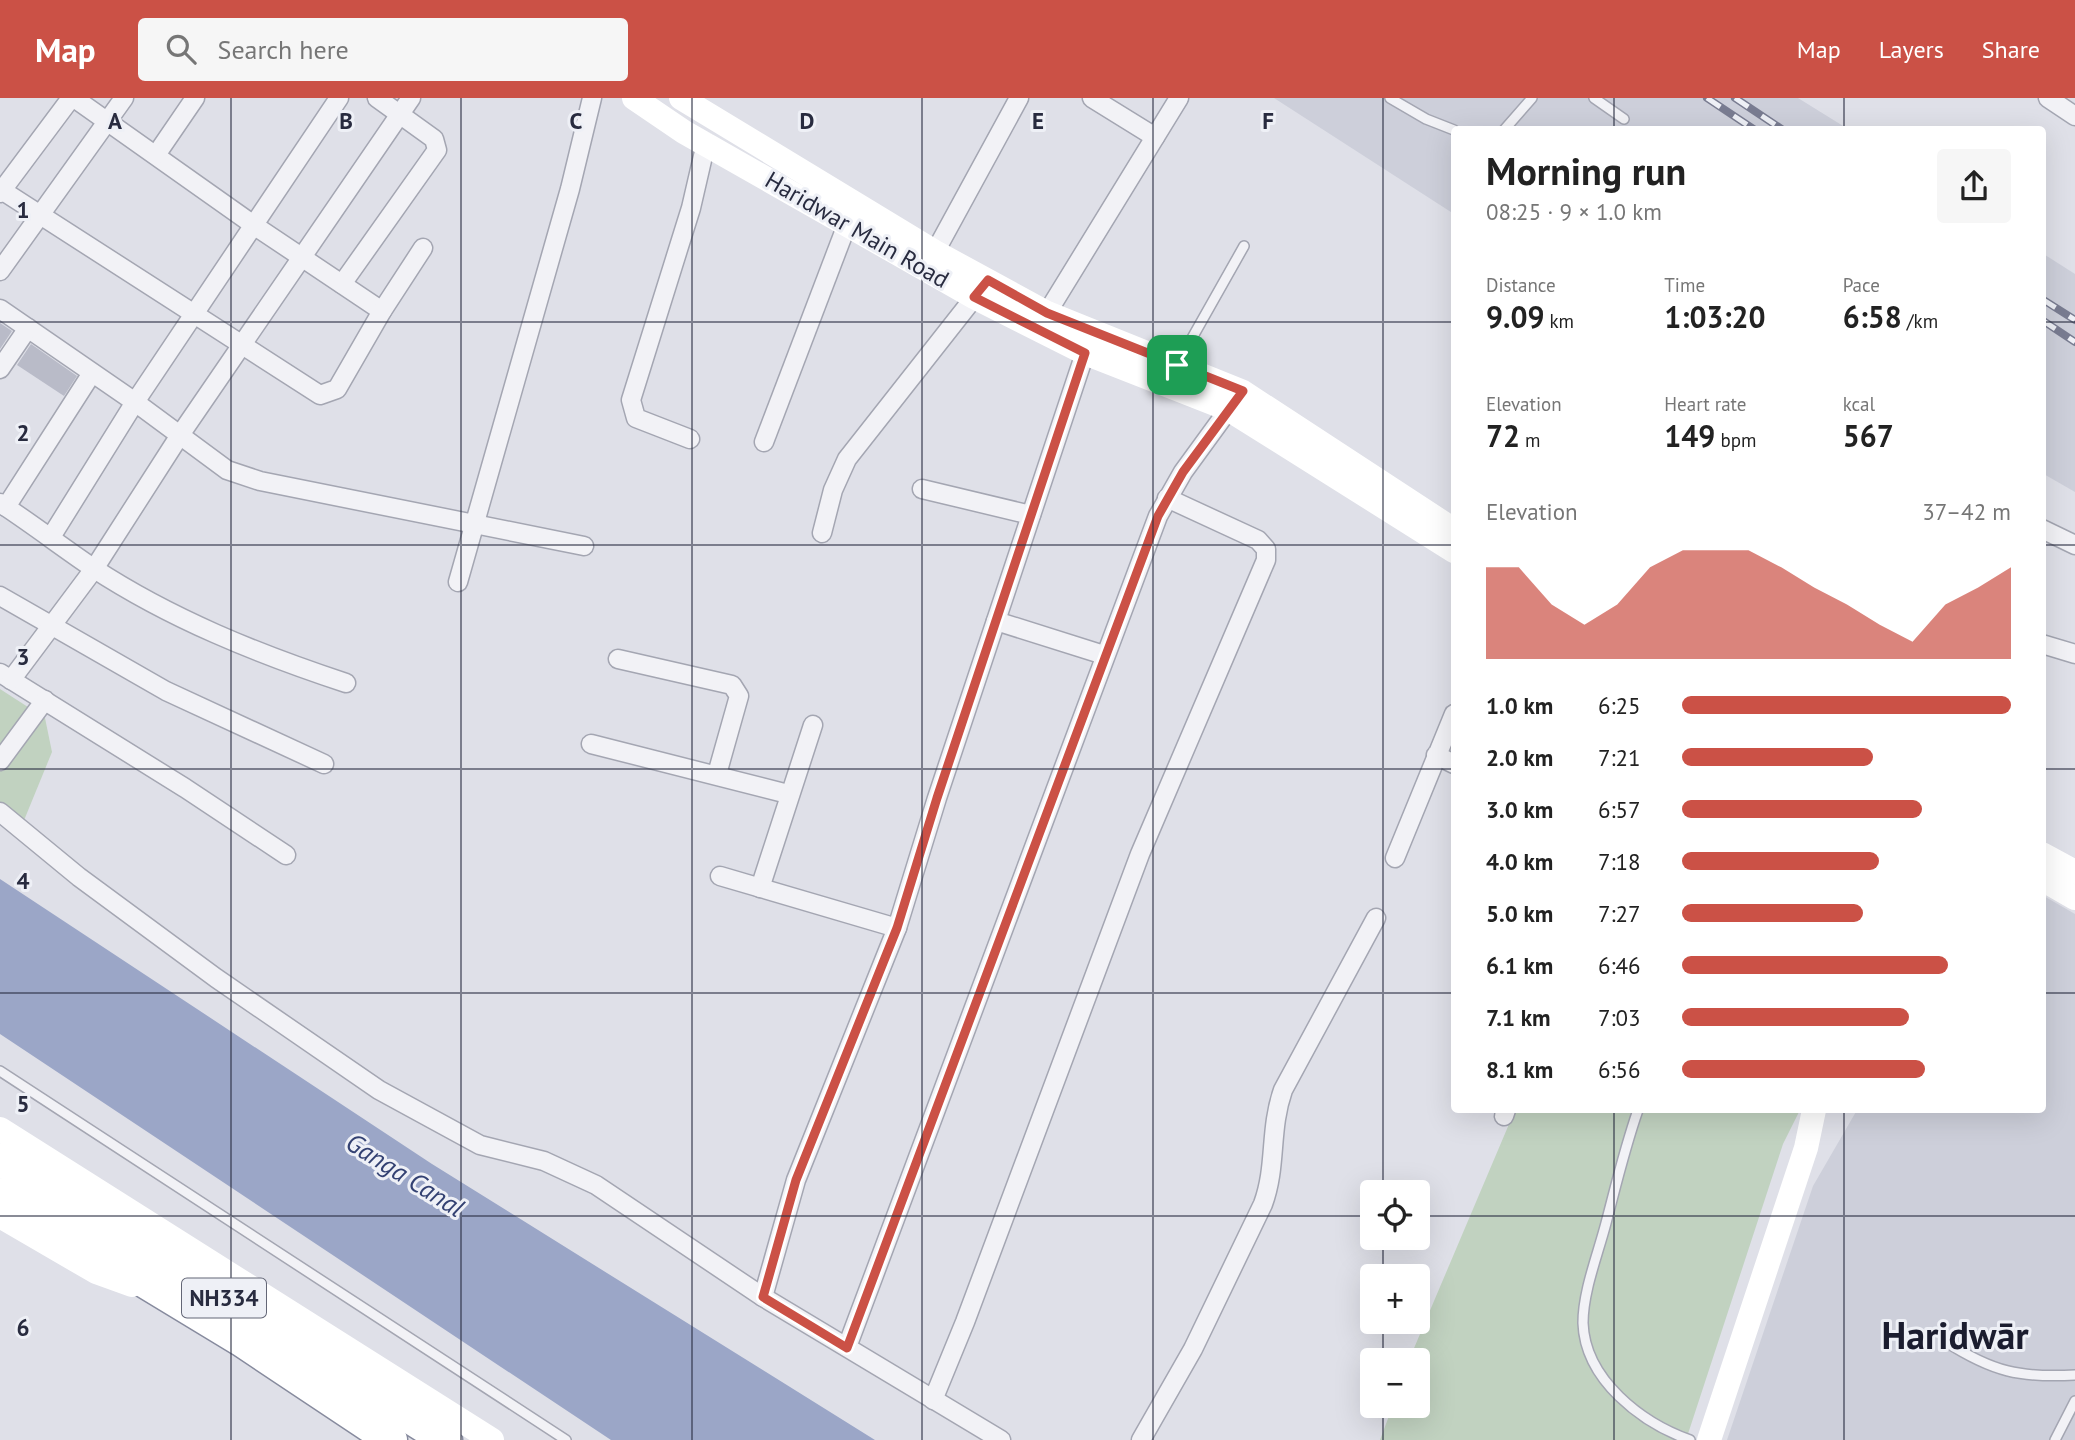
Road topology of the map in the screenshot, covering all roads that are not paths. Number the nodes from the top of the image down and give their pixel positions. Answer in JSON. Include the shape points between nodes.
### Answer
{"nodes":[{"id":1,"x":72,"y":98,"type":"edge"},
{"id":2,"x":124,"y":98,"type":"edge"},
{"id":3,"x":195,"y":98,"type":"edge"},
{"id":4,"x":339,"y":98,"type":"edge"},
{"id":5,"x":377,"y":98,"type":"edge"},
{"id":6,"x":411,"y":98,"type":"edge"},
{"id":7,"x":592,"y":98,"type":"edge"},
{"id":8,"x":634,"y":98,"type":"edge"},
{"id":9,"x":1019,"y":98,"type":"edge"},
{"id":10,"x":1092,"y":98,"type":"edge"},
{"id":11,"x":1179,"y":98,"type":"edge"},
{"id":12,"x":1390,"y":98,"type":"edge"},
{"id":13,"x":1532,"y":98,"type":"edge"},
{"id":14,"x":1594,"y":98,"type":"edge"},
{"id":15,"x":2048,"y":98,"type":"edge"},
{"id":16,"x":695,"y":102,"type":"edge"},
{"id":17,"x":400,"y":114,"type":"junction"},
{"id":18,"x":2075,"y":116,"type":"edge"},
{"id":19,"x":1624,"y":119,"type":"dead end"},
{"id":20,"x":108,"y":122,"type":"junction"},
{"id":21,"x":1508,"y":126,"type":"edge"},
{"id":22,"x":1451,"y":129,"type":"edge"},
{"id":23,"x":684,"y":132,"type":"junction"},
{"id":24,"x":1155,"y":137,"type":"junction"},
{"id":25,"x":706,"y":144,"type":"junction"},
{"id":26,"x":156,"y":155,"type":"junction"},
{"id":27,"x":1,"y":190,"type":"edge"},
{"id":28,"x":40,"y":215,"type":"junction"},
{"id":29,"x":255,"y":226,"type":"junction"},
{"id":30,"x":846,"y":227,"type":"junction"},
{"id":31,"x":1244,"y":246,"type":"dead end"},
{"id":32,"x":423,"y":248,"type":"dead end"},
{"id":33,"x":935,"y":252,"type":"junction"},
{"id":34,"x":302,"y":255,"type":"junction"},
{"id":35,"x":0,"y":271,"type":"edge"},
{"id":36,"x":342,"y":284,"type":"junction"},
{"id":37,"x":981,"y":289,"type":"junction"},
{"id":38,"x":0,"y":309,"type":"edge"},
{"id":39,"x":382,"y":311,"type":"junction"},
{"id":40,"x":1047,"y":313,"type":"junction"},
{"id":41,"x":193,"y":316,"type":"junction"},
{"id":42,"x":28,"y":328,"type":"junction"},
{"id":43,"x":241,"y":346,"type":"junction"},
{"id":44,"x":1085,"y":353,"type":"junction"},
{"id":45,"x":1177,"y":365,"type":"junction"},
{"id":46,"x":0,"y":369,"type":"edge"},
{"id":47,"x":92,"y":373,"type":"junction"},
{"id":48,"x":1235,"y":400,"type":"junction"},
{"id":49,"x":135,"y":402,"type":"junction"},
{"id":50,"x":180,"y":435,"type":"junction"},
{"id":51,"x":690,"y":439,"type":"dead end"},
{"id":52,"x":764,"y":442,"type":"dead end"},
{"id":53,"x":922,"y":489,"type":"dead end"},
{"id":54,"x":1167,"y":498,"type":"junction"},
{"id":55,"x":3,"y":505,"type":"edge"},
{"id":56,"x":1031,"y":514,"type":"junction"},
{"id":57,"x":475,"y":522,"type":"junction"},
{"id":58,"x":1451,"y":528,"type":"edge"},
{"id":59,"x":2046,"y":531,"type":"edge"},
{"id":60,"x":822,"y":533,"type":"dead end"},
{"id":61,"x":51,"y":537,"type":"junction"},
{"id":62,"x":2075,"y":545,"type":"edge"},
{"id":63,"x":584,"y":546,"type":"dead end"},
{"id":64,"x":1451,"y":549,"type":"edge"},
{"id":65,"x":94,"y":569,"type":"junction"},
{"id":66,"x":458,"y":582,"type":"dead end"},
{"id":67,"x":0,"y":596,"type":"edge"},
{"id":68,"x":996,"y":621,"type":"junction"},
{"id":69,"x":49,"y":627,"type":"junction"},
{"id":70,"x":2046,"y":646,"type":"edge"},
{"id":71,"x":2075,"y":654,"type":"edge"},
{"id":72,"x":1104,"y":655,"type":"junction"},
{"id":73,"x":618,"y":659,"type":"dead end"},
{"id":74,"x":5,"y":676,"type":"edge"},
{"id":75,"x":346,"y":683,"type":"dead end"},
{"id":76,"x":45,"y":701,"type":"junction"},
{"id":77,"x":1451,"y":721,"type":"edge"},
{"id":78,"x":813,"y":725,"type":"dead end"},
{"id":79,"x":592,"y":744,"type":"dead end"},
{"id":80,"x":1436,"y":755,"type":"junction"},
{"id":81,"x":0,"y":761,"type":"edge"},
{"id":82,"x":1451,"y":762,"type":"edge"},
{"id":83,"x":324,"y":764,"type":"dead end"},
{"id":84,"x":717,"y":774,"type":"junction"},
{"id":85,"x":788,"y":794,"type":"junction"},
{"id":86,"x":0,"y":812,"type":"edge"},
{"id":87,"x":286,"y":855,"type":"dead end"},
{"id":88,"x":2046,"y":856,"type":"edge"},
{"id":89,"x":1395,"y":858,"type":"dead end"},
{"id":90,"x":2075,"y":872,"type":"edge"},
{"id":91,"x":720,"y":877,"type":"dead end"},
{"id":92,"x":2046,"y":881,"type":"edge"},
{"id":93,"x":760,"y":888,"type":"junction"},
{"id":94,"x":2075,"y":898,"type":"edge"},
{"id":95,"x":1376,"y":918,"type":"dead end"},
{"id":96,"x":897,"y":928,"type":"junction"},
{"id":97,"x":0,"y":1071,"type":"edge"},
{"id":98,"x":1638,"y":1113,"type":"edge"},
{"id":99,"x":1813,"y":1113,"type":"edge"},
{"id":100,"x":1828,"y":1113,"type":"edge"},
{"id":101,"x":0,"y":1129,"type":"edge"},
{"id":102,"x":1805,"y":1148,"type":"junction"},
{"id":103,"x":0,"y":1158,"type":"edge"},
{"id":104,"x":0,"y":1194,"type":"edge"},
{"id":105,"x":0,"y":1216,"type":"edge"},
{"id":106,"x":763,"y":1297,"type":"junction"},
{"id":107,"x":181,"y":1304,"type":"junction"},
{"id":108,"x":1946,"y":1342,"type":"dead end"},
{"id":109,"x":847,"y":1348,"type":"junction"},
{"id":110,"x":2075,"y":1375,"type":"edge"},
{"id":111,"x":933,"y":1400,"type":"junction"},
{"id":112,"x":2075,"y":1401,"type":"edge"},
{"id":113,"x":391,"y":1440,"type":"edge"},
{"id":114,"x":446,"y":1440,"type":"edge"},
{"id":115,"x":492,"y":1440,"type":"edge"},
{"id":116,"x":566,"y":1440,"type":"edge"},
{"id":117,"x":1001,"y":1440,"type":"edge"},
{"id":118,"x":1141,"y":1440,"type":"edge"},
{"id":119,"x":1690,"y":1440,"type":"edge"},
{"id":120,"x":1709,"y":1440,"type":"edge"},
{"id":121,"x":2055,"y":1440,"type":"edge"}],
"edges":[{"from":1,"to":20,"type":"street"},
{"from":1,"to":27,"type":"street"},
{"from":2,"to":20,"type":"street"},
{"from":3,"to":26,"type":"street"},
{"from":4,"to":29,"type":"street"},
{"from":5,"to":17,"type":"street"},
{"from":6,"to":17,"type":"street"},
{"from":7,"to":57,"type":"street"},
{"from":8,"to":23,"type":"main road","name":"Haridwar Main Road"},
{"from":9,"to":33,"type":"street"},
{"from":10,"to":24,"type":"street"},
{"from":11,"to":24,"type":"street"},
{"from":12,"to":22,"type":"lane"},
{"from":13,"to":21,"type":"lane"},
{"from":14,"to":19,"type":"lane"},
{"from":15,"to":18,"type":"street"},
{"from":16,"to":23,"type":"main road"},
{"from":16,"to":33,"type":"main road","name":"Haridwar Main Road"},
{"from":17,"to":34,"type":"street"},
{"from":17,"to":36,"type":"street","via":[[434,139],[437,150]]},
{"from":20,"to":26,"type":"street"},
{"from":20,"to":28,"type":"street"},
{"from":23,"to":25,"type":"main road","name":"Haridwar Main Road"},
{"from":24,"to":40,"type":"street"},
{"from":25,"to":30,"type":"main road","name":"Haridwar Main Road"},
{"from":25,"to":51,"type":"street","via":[[691,208],[631,400],[636,418]]},
{"from":26,"to":29,"type":"street"},
{"from":27,"to":28,"type":"street"},
{"from":28,"to":35,"type":"street"},
{"from":28,"to":41,"type":"street"},
{"from":29,"to":34,"type":"street"},
{"from":29,"to":41,"type":"street"},
{"from":30,"to":37,"type":"main road","name":"Haridwar Main Road"},
{"from":30,"to":52,"type":"street"},
{"from":31,"to":45,"type":"lane"},
{"from":32,"to":39,"type":"street"},
{"from":33,"to":37,"type":"main road","name":"Haridwar Main Road"},
{"from":34,"to":36,"type":"street"},
{"from":34,"to":43,"type":"street"},
{"from":36,"to":39,"type":"street"},
{"from":37,"to":40,"type":"main road","name":"Haridwar Main Road"},
{"from":37,"to":44,"type":"main road","name":"Haridwar Main Road"},
{"from":37,"to":60,"type":"street","via":[[847,459]]},
{"from":38,"to":42,"type":"street"},
{"from":39,"to":43,"type":"street","via":[[337,389],[328,395],[320,395]]},
{"from":40,"to":45,"type":"main road","name":"Haridwar Main Road"},
{"from":41,"to":43,"type":"street"},
{"from":41,"to":49,"type":"street"},
{"from":42,"to":46,"type":"street"},
{"from":42,"to":47,"type":"street"},
{"from":43,"to":50,"type":"street"},
{"from":44,"to":48,"type":"main road","name":"Haridwar Main Road"},
{"from":44,"to":56,"type":"street"},
{"from":45,"to":48,"type":"main road","name":"Haridwar Main Road"},
{"from":47,"to":49,"type":"street"},
{"from":47,"to":55,"type":"street"},
{"from":48,"to":54,"type":"street"},
{"from":48,"to":58,"type":"main road","name":"Haridwar Main Road"},
{"from":48,"to":64,"type":"main road","name":"Haridwar Main Road"},
{"from":49,"to":50,"type":"street"},
{"from":49,"to":61,"type":"street"},
{"from":50,"to":57,"type":"street","via":[[227,470],[260,481]]},
{"from":50,"to":65,"type":"street"},
{"from":53,"to":56,"type":"street"},
{"from":54,"to":72,"type":"street"},
{"from":54,"to":111,"type":"street","via":[[1258,540],[1266,548],[1266,560],[1140,854]]},
{"from":55,"to":61,"type":"street"},
{"from":56,"to":68,"type":"street"},
{"from":57,"to":63,"type":"street"},
{"from":57,"to":66,"type":"street"},
{"from":59,"to":62,"type":"street"},
{"from":61,"to":65,"type":"street"},
{"from":65,"to":69,"type":"street"},
{"from":65,"to":75,"type":"street","via":[[207,630]]},
{"from":67,"to":69,"type":"street"},
{"from":68,"to":72,"type":"street"},
{"from":68,"to":96,"type":"street"},
{"from":69,"to":74,"type":"street"},
{"from":69,"to":83,"type":"street","via":[[166,691]]},
{"from":70,"to":71,"type":"street"},
{"from":72,"to":109,"type":"street"},
{"from":73,"to":84,"type":"street","via":[[732,685],[737,690]]},
{"from":74,"to":76,"type":"street"},
{"from":76,"to":81,"type":"street"},
{"from":76,"to":87,"type":"street"},
{"from":77,"to":80,"type":"street"},
{"from":78,"to":85,"type":"street"},
{"from":79,"to":84,"type":"street"},
{"from":80,"to":82,"type":"street"},
{"from":80,"to":89,"type":"street"},
{"from":84,"to":85,"type":"street"},
{"from":85,"to":93,"type":"street"},
{"from":86,"to":106,"type":"street","via":[[216,978],[379,1090],[480,1145],[568,1170]]},
{"from":88,"to":90,"type":"main road"},
{"from":91,"to":93,"type":"street"},
{"from":92,"to":94,"type":"main road"},
{"from":93,"to":96,"type":"street"},
{"from":95,"to":118,"type":"street","via":[[1283,1090],[1274,1115],[1271,1184],[1263,1204],[1193,1349]]},
{"from":96,"to":106,"type":"street","via":[[796,1180]]},
{"from":97,"to":116,"type":"lane"},
{"from":98,"to":119,"type":"lane","via":[[1583,1323],[1591,1356],[1609,1386],[1638,1414]]},
{"from":99,"to":102,"type":"main road"},
{"from":100,"to":102,"type":"main road"},
{"from":101,"to":115,"type":"main road"},
{"from":102,"to":120,"type":"main road"},
{"from":103,"to":114,"type":"highway","number":"NH334"},
{"from":104,"to":107,"type":"highway","number":"NH334"},
{"from":105,"to":107,"type":"main road","via":[[96,1272]]},
{"from":106,"to":109,"type":"street"},
{"from":107,"to":113,"type":"highway","number":"NH334"},
{"from":108,"to":110,"type":"lane","via":[[1996,1370]]},
{"from":109,"to":111,"type":"street"},
{"from":111,"to":117,"type":"street"},
{"from":112,"to":121,"type":"lane"}]}
